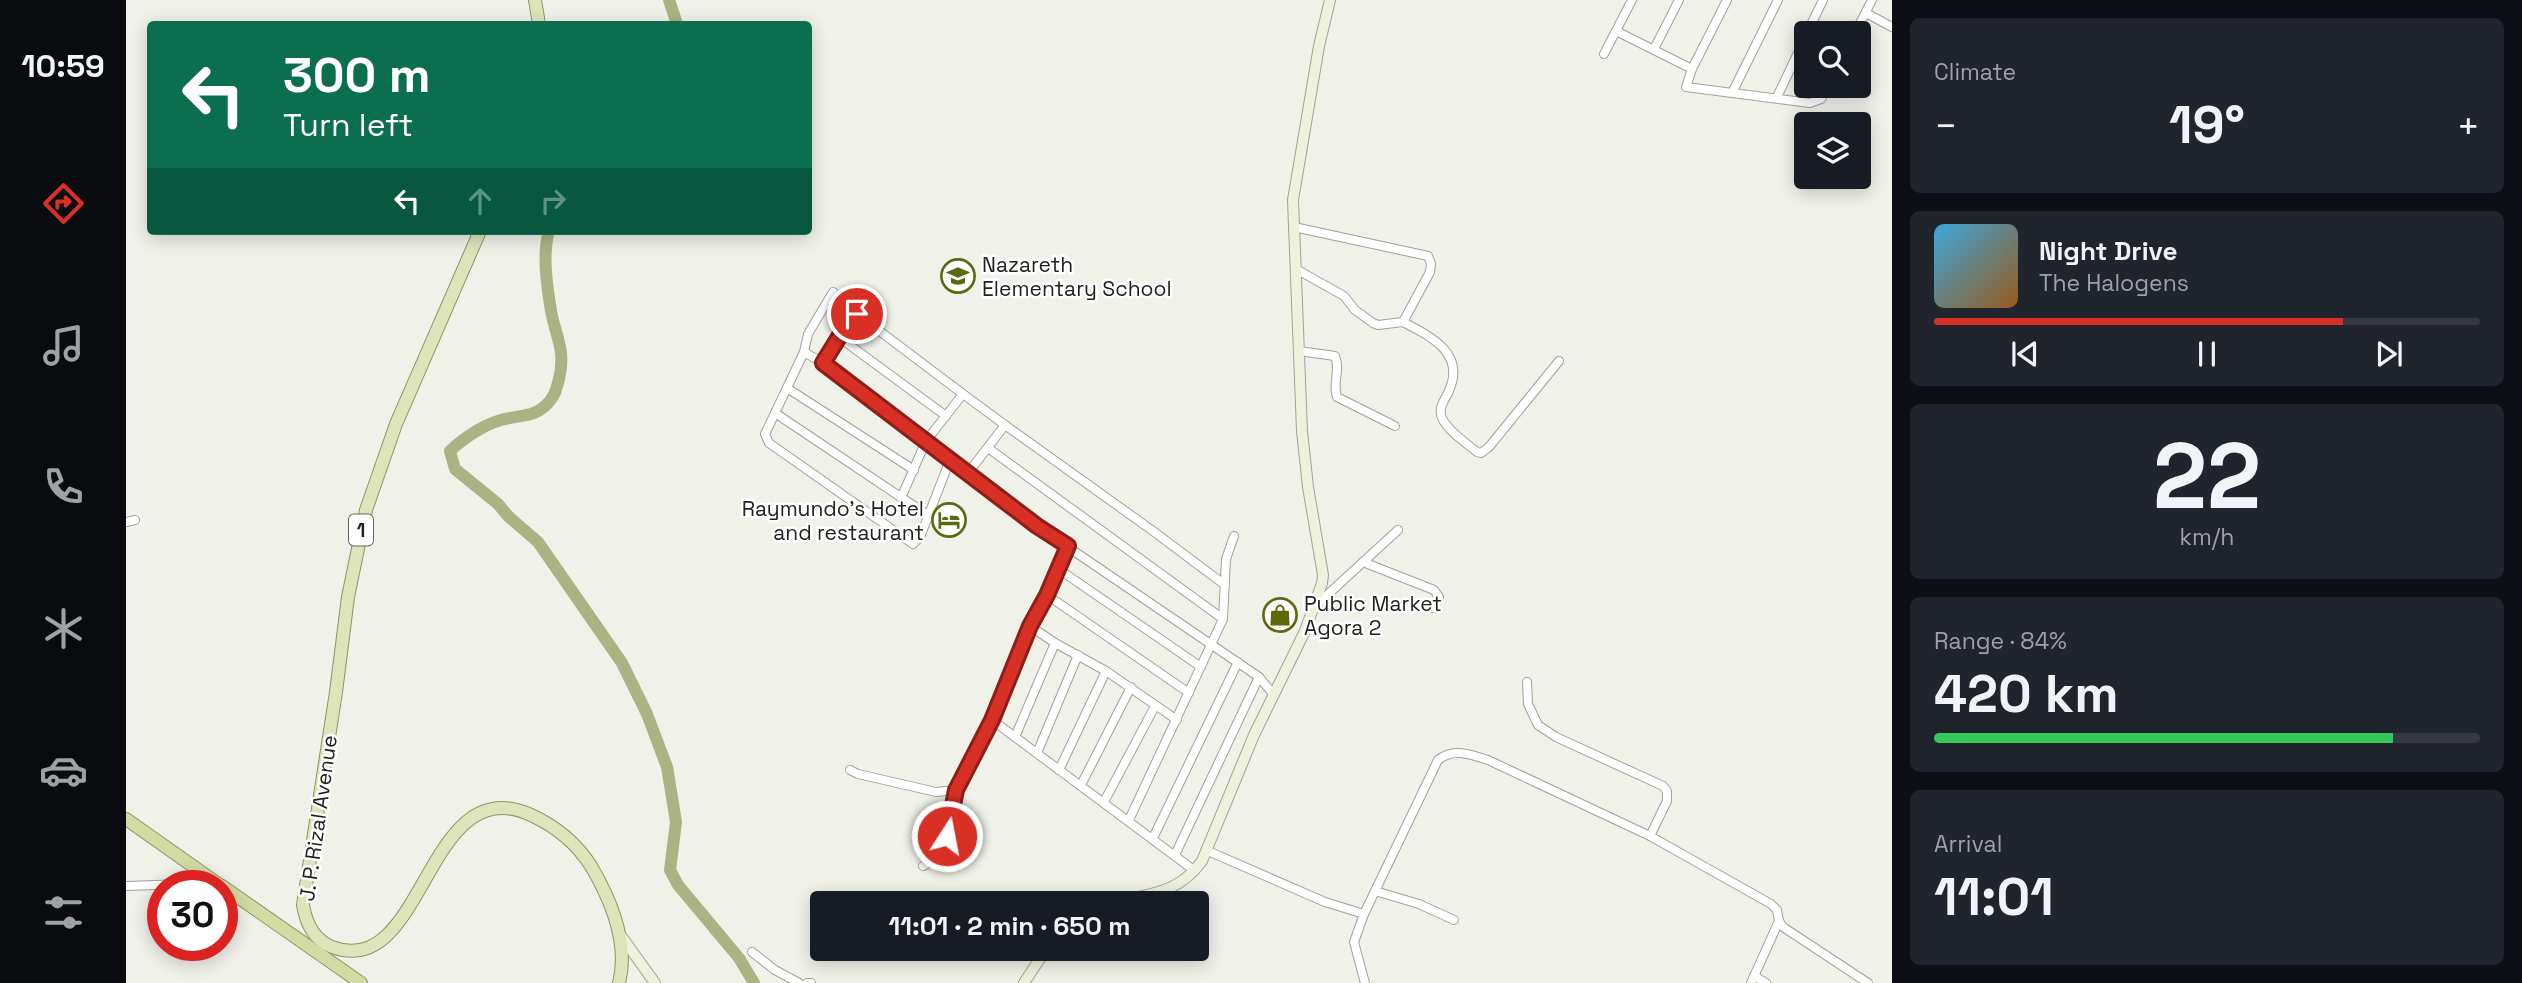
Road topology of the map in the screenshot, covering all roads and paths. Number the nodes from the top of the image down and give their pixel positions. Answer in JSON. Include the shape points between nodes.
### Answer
{"nodes":[{"id":1,"x":536,"y":0,"type":"edge"},
{"id":2,"x":1330,"y":0,"type":"edge"},
{"id":3,"x":1632,"y":0,"type":"edge"},
{"id":4,"x":1679,"y":0,"type":"edge"},
{"id":5,"x":1727,"y":0,"type":"edge"},
{"id":6,"x":1777,"y":0,"type":"edge"},
{"id":7,"x":1823,"y":0,"type":"edge"},
{"id":8,"x":1872,"y":0,"type":"edge"},
{"id":9,"x":1866,"y":13,"type":"junction"},
{"id":10,"x":539,"y":21,"type":"edge"},
{"id":11,"x":1813,"y":21,"type":"edge"},
{"id":12,"x":1862,"y":21,"type":"edge"},
{"id":13,"x":1892,"y":27,"type":"edge"},
{"id":14,"x":1616,"y":31,"type":"junction"},
{"id":15,"x":1654,"y":48,"type":"junction"},
{"id":16,"x":1604,"y":54,"type":"dead end"},
{"id":17,"x":1794,"y":62,"type":"edge"},
{"id":18,"x":1692,"y":69,"type":"junction"},
{"id":19,"x":1733,"y":91,"type":"junction"},
{"id":20,"x":1777,"y":97,"type":"junction"},
{"id":21,"x":1822,"y":98,"type":"edge"},
{"id":22,"x":1294,"y":227,"type":"junction"},
{"id":23,"x":478,"y":235,"type":"edge"},
{"id":24,"x":1296,"y":269,"type":"junction"},
{"id":25,"x":832,"y":292,"type":"dead end"},
{"id":26,"x":1403,"y":322,"type":"junction"},
{"id":27,"x":839,"y":338,"type":"junction"},
{"id":28,"x":1299,"y":351,"type":"junction"},
{"id":29,"x":804,"y":352,"type":"junction"},
{"id":30,"x":1559,"y":361,"type":"dead end"},
{"id":31,"x":823,"y":363,"type":"junction"},
{"id":32,"x":788,"y":388,"type":"junction"},
{"id":33,"x":963,"y":394,"type":"junction"},
{"id":34,"x":775,"y":412,"type":"junction"},
{"id":35,"x":946,"y":416,"type":"junction"},
{"id":36,"x":1005,"y":425,"type":"junction"},
{"id":37,"x":1395,"y":426,"type":"dead end"},
{"id":38,"x":926,"y":440,"type":"junction"},
{"id":39,"x":988,"y":448,"type":"junction"},
{"id":40,"x":950,"y":460,"type":"junction"},
{"id":41,"x":914,"y":470,"type":"junction"},
{"id":42,"x":968,"y":473,"type":"junction"},
{"id":43,"x":901,"y":498,"type":"junction"},
{"id":44,"x":929,"y":516,"type":"junction"},
{"id":45,"x":1398,"y":530,"type":"dead end"},
{"id":46,"x":1234,"y":536,"type":"dead end"},
{"id":47,"x":1068,"y":546,"type":"junction"},
{"id":48,"x":1363,"y":562,"type":"junction"},
{"id":49,"x":1057,"y":568,"type":"junction"},
{"id":50,"x":1225,"y":585,"type":"junction"},
{"id":51,"x":1047,"y":595,"type":"junction"},
{"id":52,"x":1314,"y":607,"type":"junction"},
{"id":53,"x":1432,"y":608,"type":"dead end"},
{"id":54,"x":1223,"y":619,"type":"junction"},
{"id":55,"x":1030,"y":626,"type":"junction"},
{"id":56,"x":1055,"y":643,"type":"junction"},
{"id":57,"x":1210,"y":645,"type":"junction"},
{"id":58,"x":1078,"y":656,"type":"junction"},
{"id":59,"x":1238,"y":662,"type":"junction"},
{"id":60,"x":1201,"y":667,"type":"junction"},
{"id":61,"x":1106,"y":671,"type":"junction"},
{"id":62,"x":1259,"y":677,"type":"junction"},
{"id":63,"x":1527,"y":682,"type":"dead end"},
{"id":64,"x":1131,"y":687,"type":"junction"},
{"id":65,"x":1189,"y":693,"type":"junction"},
{"id":66,"x":1274,"y":695,"type":"junction"},
{"id":67,"x":1154,"y":706,"type":"junction"},
{"id":68,"x":992,"y":720,"type":"junction"},
{"id":69,"x":1177,"y":720,"type":"junction"},
{"id":70,"x":1015,"y":737,"type":"junction"},
{"id":71,"x":1037,"y":753,"type":"junction"},
{"id":72,"x":1059,"y":769,"type":"junction"},
{"id":73,"x":850,"y":770,"type":"dead end"},
{"id":74,"x":1081,"y":785,"type":"junction"},
{"id":75,"x":956,"y":790,"type":"junction"},
{"id":76,"x":1104,"y":802,"type":"junction"},
{"id":77,"x":126,"y":819,"type":"edge"},
{"id":78,"x":1129,"y":820,"type":"junction"},
{"id":79,"x":1650,"y":836,"type":"junction"},
{"id":80,"x":1153,"y":838,"type":"junction"},
{"id":81,"x":1208,"y":851,"type":"junction"},
{"id":82,"x":1175,"y":855,"type":"junction"},
{"id":83,"x":923,"y":866,"type":"dead end"},
{"id":84,"x":199,"y":870,"type":"edge"},
{"id":85,"x":1195,"y":871,"type":"junction"},
{"id":86,"x":126,"y":886,"type":"edge"},
{"id":87,"x":147,"y":886,"type":"edge"},
{"id":88,"x":1157,"y":891,"type":"edge"},
{"id":89,"x":1375,"y":891,"type":"junction"},
{"id":90,"x":238,"y":898,"type":"edge"},
{"id":91,"x":1364,"y":914,"type":"junction"},
{"id":92,"x":1454,"y":920,"type":"dead end"},
{"id":93,"x":1779,"y":921,"type":"junction"},
{"id":94,"x":619,"y":933,"type":"junction"},
{"id":95,"x":752,"y":952,"type":"dead end"},
{"id":96,"x":1038,"y":961,"type":"edge"},
{"id":97,"x":1752,"y":979,"type":"edge"},
{"id":98,"x":361,"y":983,"type":"edge"},
{"id":99,"x":619,"y":983,"type":"edge"},
{"id":100,"x":655,"y":983,"type":"edge"},
{"id":101,"x":799,"y":983,"type":"edge"},
{"id":102,"x":1024,"y":983,"type":"edge"},
{"id":103,"x":1365,"y":983,"type":"edge"},
{"id":104,"x":1766,"y":983,"type":"edge"},
{"id":105,"x":1868,"y":983,"type":"edge"}],
"edges":[{"from":1,"to":10,"type":"main road"},
{"from":2,"to":22,"type":"main road","via":[[1296,175]]},
{"from":3,"to":14,"type":"street"},
{"from":4,"to":15,"type":"street"},
{"from":5,"to":18,"type":"street"},
{"from":6,"to":19,"type":"street"},
{"from":7,"to":11,"type":"street"},
{"from":8,"to":9,"type":"street"},
{"from":9,"to":12,"type":"street"},
{"from":9,"to":13,"type":"street"},
{"from":14,"to":15,"type":"street"},
{"from":14,"to":16,"type":"street"},
{"from":15,"to":18,"type":"street"},
{"from":17,"to":20,"type":"street"},
{"from":18,"to":19,"type":"street","via":[[1686,86]]},
{"from":19,"to":20,"type":"street"},
{"from":20,"to":21,"type":"street","via":[[1815,102]]},
{"from":22,"to":24,"type":"main road"},
{"from":22,"to":26,"type":"street","via":[[1428,256],[1430,272]]},
{"from":23,"to":94,"type":"main road","name":"J. P. Rizal Avenue","number":"1","via":[[396,424],[366,510],[348,597],[305,884],[306,920],[330,947],[372,946],[393,930],[458,829],[479,813],[513,808],[540,819],[572,843],[597,876]]},
{"from":24,"to":26,"type":"street","via":[[1344,296],[1373,323]]},
{"from":24,"to":28,"type":"main road"},
{"from":25,"to":29,"type":"street","via":[[807,334]]},
{"from":26,"to":30,"type":"street","via":[[1437,342],[1450,356],[1454,381],[1441,415],[1477,452],[1489,447]]},
{"from":27,"to":31,"type":"street"},
{"from":27,"to":33,"type":"street","via":[[857,314]]},
{"from":27,"to":35,"type":"street"},
{"from":28,"to":37,"type":"street","via":[[1335,356],[1337,397]]},
{"from":28,"to":52,"type":"main road","via":[[1303,441],[1323,575]]},
{"from":29,"to":31,"type":"street"},
{"from":29,"to":32,"type":"street"},
{"from":31,"to":38,"type":"street"},
{"from":32,"to":34,"type":"street"},
{"from":32,"to":41,"type":"street"},
{"from":33,"to":35,"type":"street"},
{"from":33,"to":36,"type":"street"},
{"from":34,"to":43,"type":"street"},
{"from":34,"to":44,"type":"street","via":[[765,433],[769,443],[909,543],[918,541]]},
{"from":35,"to":38,"type":"street"},
{"from":36,"to":39,"type":"street"},
{"from":36,"to":50,"type":"street"},
{"from":38,"to":40,"type":"street"},
{"from":38,"to":41,"type":"street"},
{"from":39,"to":42,"type":"street"},
{"from":39,"to":54,"type":"street"},
{"from":40,"to":42,"type":"street"},
{"from":40,"to":44,"type":"street"},
{"from":41,"to":43,"type":"street"},
{"from":42,"to":47,"type":"street"},
{"from":43,"to":44,"type":"street"},
{"from":45,"to":48,"type":"street"},
{"from":46,"to":50,"type":"street","via":[[1226,559]]},
{"from":47,"to":49,"type":"street"},
{"from":47,"to":57,"type":"street"},
{"from":48,"to":52,"type":"street"},
{"from":48,"to":53,"type":"street","via":[[1437,593]]},
{"from":49,"to":51,"type":"street"},
{"from":49,"to":60,"type":"street"},
{"from":50,"to":54,"type":"street"},
{"from":51,"to":55,"type":"street"},
{"from":51,"to":65,"type":"street"},
{"from":52,"to":66,"type":"main road"},
{"from":54,"to":57,"type":"street"},
{"from":55,"to":56,"type":"street"},
{"from":55,"to":68,"type":"street"},
{"from":56,"to":58,"type":"street"},
{"from":56,"to":70,"type":"street"},
{"from":57,"to":59,"type":"street"},
{"from":57,"to":60,"type":"street"},
{"from":58,"to":61,"type":"street"},
{"from":58,"to":71,"type":"street"},
{"from":59,"to":62,"type":"street"},
{"from":59,"to":80,"type":"street"},
{"from":60,"to":65,"type":"street"},
{"from":61,"to":64,"type":"street"},
{"from":61,"to":72,"type":"street"},
{"from":62,"to":66,"type":"street"},
{"from":62,"to":82,"type":"street"},
{"from":63,"to":79,"type":"street","via":[[1528,704],[1538,725],[1667,791],[1667,801]]},
{"from":64,"to":67,"type":"street"},
{"from":64,"to":74,"type":"street"},
{"from":65,"to":69,"type":"street"},
{"from":66,"to":81,"type":"main road"},
{"from":67,"to":69,"type":"street"},
{"from":67,"to":76,"type":"street"},
{"from":68,"to":70,"type":"street"},
{"from":68,"to":75,"type":"street"},
{"from":69,"to":78,"type":"street"},
{"from":70,"to":71,"type":"street"},
{"from":71,"to":72,"type":"street"},
{"from":72,"to":74,"type":"street"},
{"from":73,"to":75,"type":"street","via":[[936,792]]},
{"from":74,"to":76,"type":"street"},
{"from":75,"to":83,"type":"street","via":[[943,849],[939,858]]},
{"from":76,"to":78,"type":"street"},
{"from":77,"to":84,"type":"highway"},
{"from":78,"to":80,"type":"street"},
{"from":79,"to":89,"type":"street","via":[[1488,760],[1449,753],[1438,760]]},
{"from":79,"to":93,"type":"street","via":[[1771,904]]},
{"from":80,"to":82,"type":"street"},
{"from":81,"to":85,"type":"main road"},
{"from":81,"to":91,"type":"street"},
{"from":82,"to":85,"type":"street"},
{"from":85,"to":88,"type":"main road","via":[[1176,886]]},
{"from":86,"to":87,"type":"street"},
{"from":89,"to":91,"type":"street"},
{"from":89,"to":92,"type":"street"},
{"from":90,"to":98,"type":"highway"},
{"from":91,"to":103,"type":"street","via":[[1354,942]]},
{"from":93,"to":97,"type":"street"},
{"from":93,"to":105,"type":"street"},
{"from":94,"to":99,"type":"main road","name":"J. P. Rizal Avenue","number":"1"},
{"from":94,"to":100,"type":"main road"},
{"from":95,"to":101,"type":"street"},
{"from":96,"to":102,"type":"main road"},
{"from":97,"to":104,"type":"street"}]}
